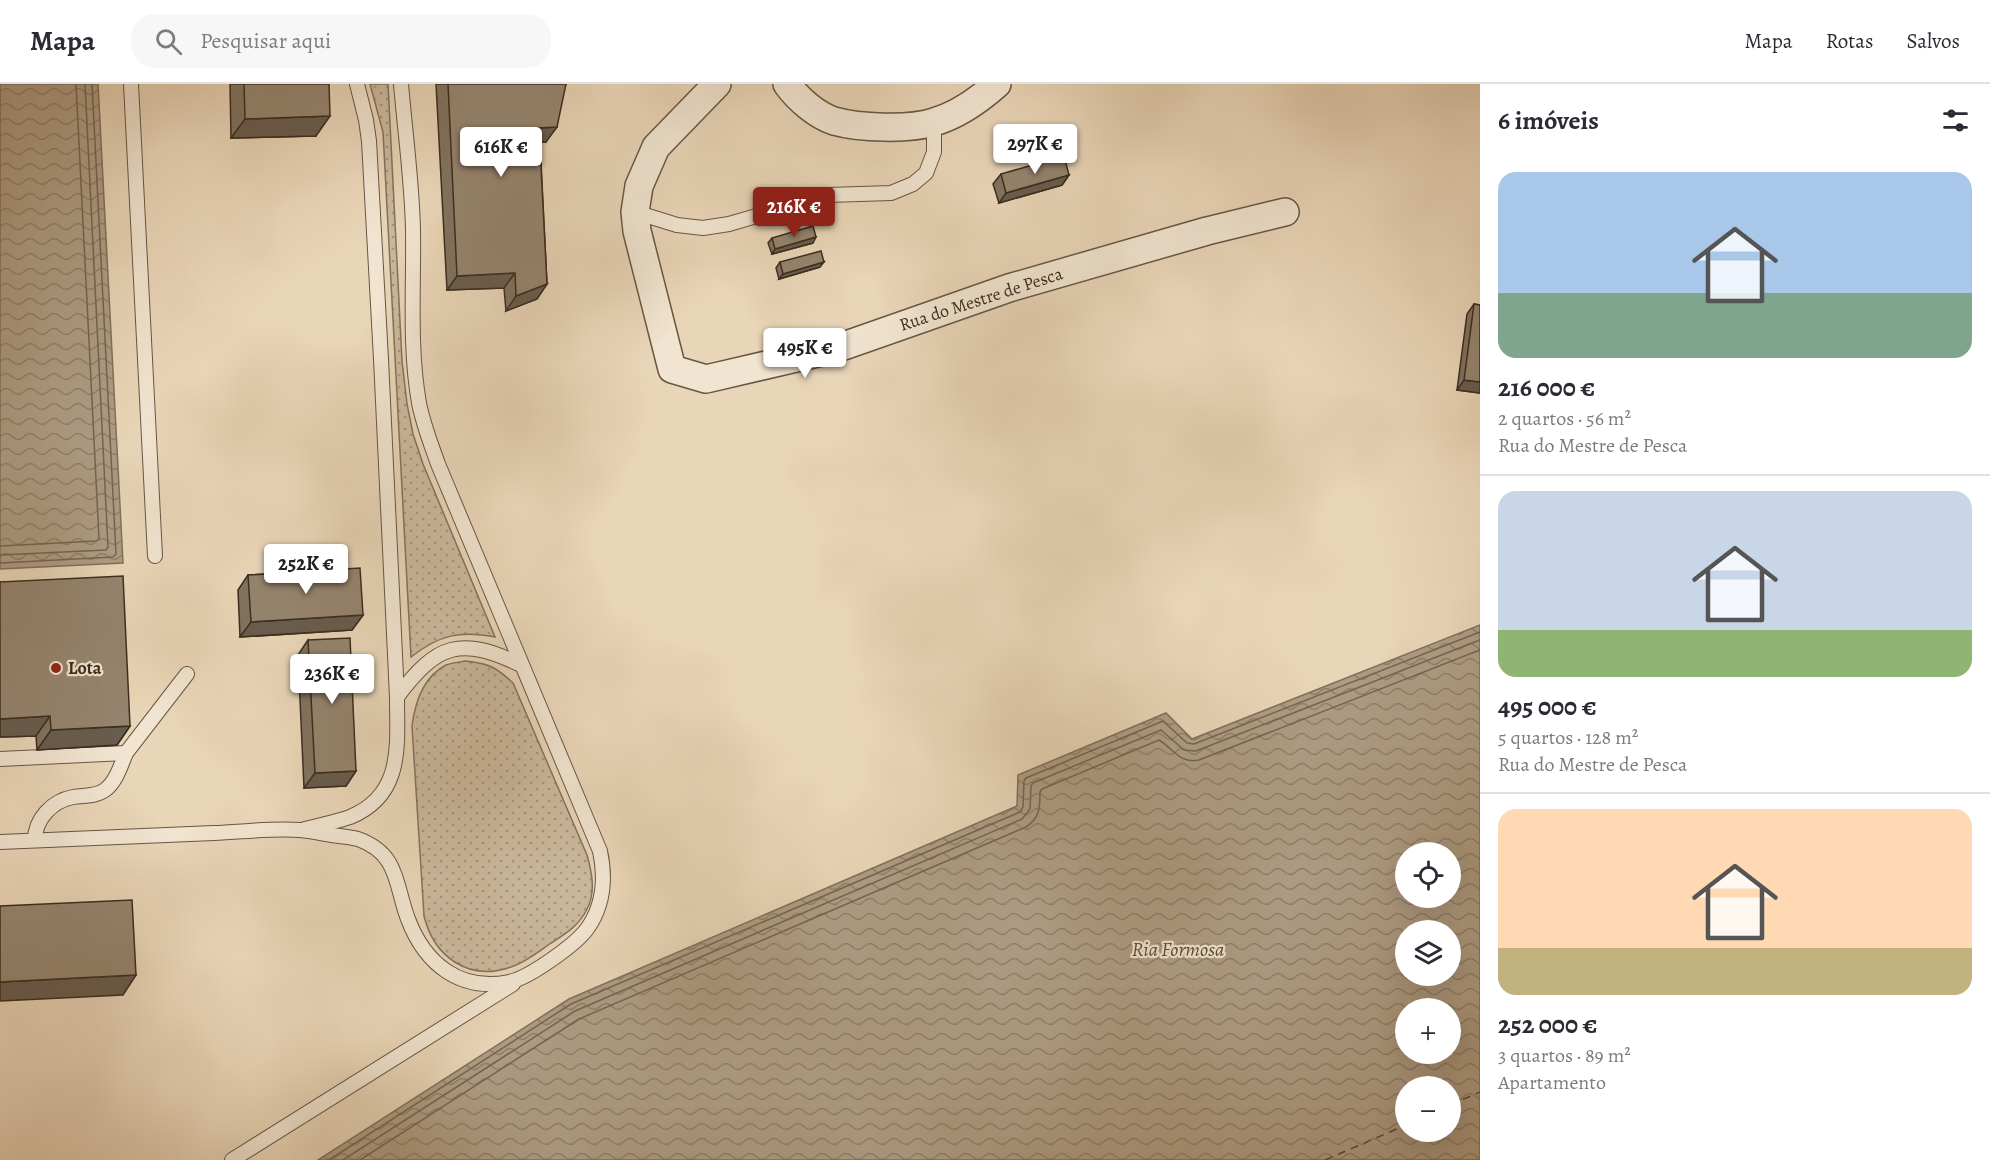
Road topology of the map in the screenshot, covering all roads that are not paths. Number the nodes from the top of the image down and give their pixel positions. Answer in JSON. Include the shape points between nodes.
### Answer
{"nodes":[{"id":1,"x":131,"y":84,"type":"edge"},
{"id":2,"x":357,"y":84,"type":"edge"},
{"id":3,"x":401,"y":84,"type":"edge"},
{"id":4,"x":717,"y":84,"type":"edge"},
{"id":5,"x":787,"y":84,"type":"edge"},
{"id":6,"x":997,"y":84,"type":"edge"},
{"id":7,"x":934,"y":122,"type":"junction"},
{"id":8,"x":635,"y":212,"type":"junction"},
{"id":9,"x":1285,"y":212,"type":"dead end"},
{"id":10,"x":155,"y":556,"type":"dead end"},
{"id":11,"x":521,"y":665,"type":"junction"},
{"id":12,"x":187,"y":674,"type":"dead end"},
{"id":13,"x":397,"y":697,"type":"junction"},
{"id":14,"x":126,"y":753,"type":"junction"},
{"id":15,"x":0,"y":759,"type":"edge"},
{"id":16,"x":300,"y":830,"type":"junction"},
{"id":17,"x":35,"y":840,"type":"junction"},
{"id":18,"x":0,"y":842,"type":"edge"},
{"id":19,"x":520,"y":980,"type":"junction"},
{"id":20,"x":232,"y":1160,"type":"edge"}],
"edges":[{"from":1,"to":10,"type":"lane"},
{"from":2,"to":13,"type":"lane","via":[[369,141]]},
{"from":3,"to":11,"type":"lane","via":[[413,227],[414,363],[419,403],[438,464]]},
{"from":4,"to":8,"type":"street","name":"Rua do Mestre de Pesca","via":[[656,147],[639,186]]},
{"from":5,"to":7,"type":"street","via":[[807,105],[832,120],[883,128]]},
{"from":6,"to":7,"type":"street","via":[[975,103]]},
{"from":7,"to":8,"type":"lane","via":[[934,152],[926,173],[913,184],[891,193],[828,195],[703,228],[677,225]]},
{"from":8,"to":9,"type":"street","name":"Rua do Mestre de Pesca","via":[[672,369],[706,379],[835,349],[1008,288]]},
{"from":11,"to":13,"type":"lane","via":[[484,649],[452,650],[423,666]]},
{"from":11,"to":19,"type":"lane","via":[[600,851],[604,884],[598,910],[584,933]]},
{"from":12,"to":14,"type":"lane"},
{"from":13,"to":16,"type":"lane","via":[[396,753],[392,777],[381,795],[349,817]]},
{"from":14,"to":15,"type":"lane"},
{"from":14,"to":17,"type":"lane","via":[[108,788],[63,800],[52,807],[37,824]]},
{"from":16,"to":17,"type":"lane"},
{"from":16,"to":19,"type":"lane","via":[[358,839],[378,850],[392,864],[418,942],[453,976],[477,984]]},
{"from":17,"to":18,"type":"lane"},
{"from":19,"to":20,"type":"lane"}]}
